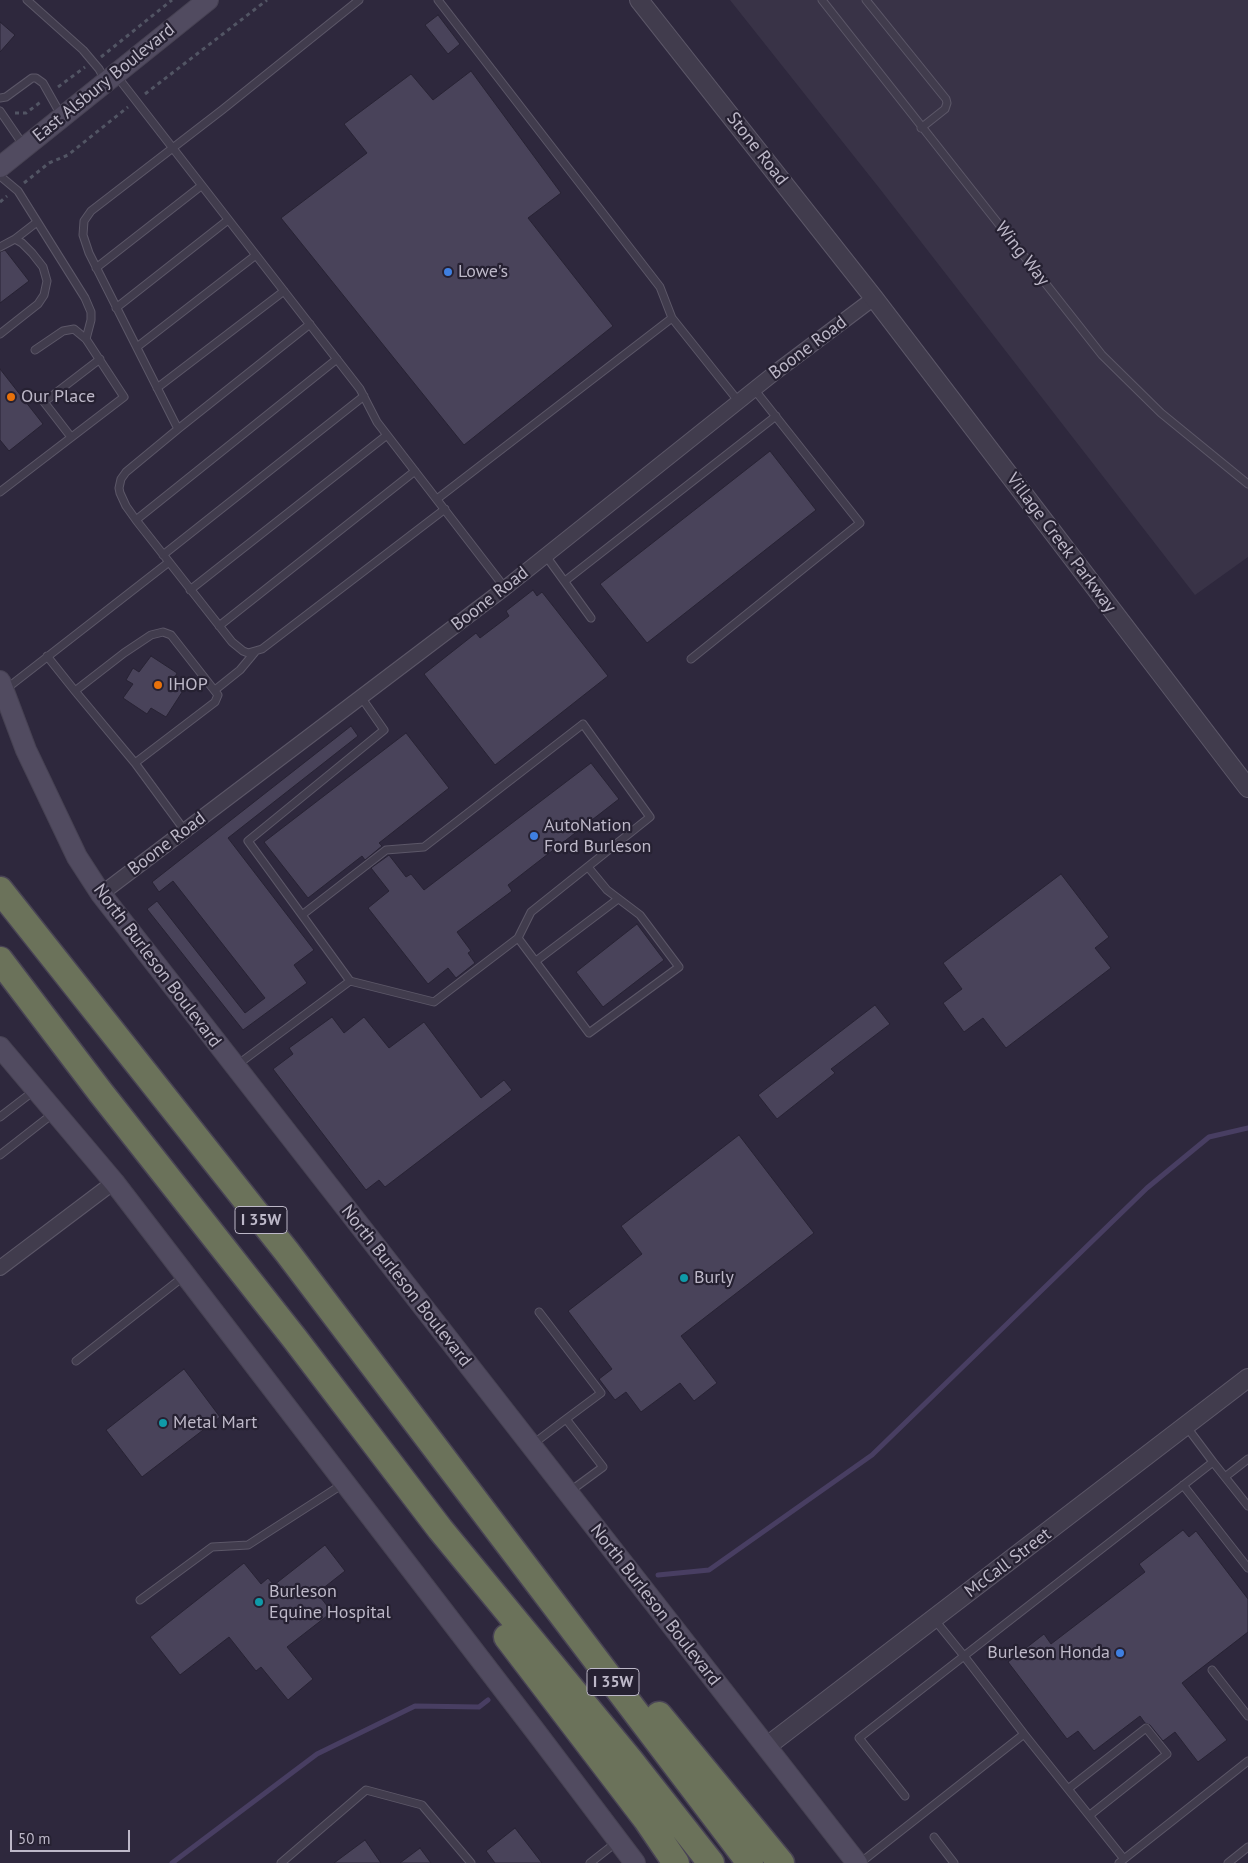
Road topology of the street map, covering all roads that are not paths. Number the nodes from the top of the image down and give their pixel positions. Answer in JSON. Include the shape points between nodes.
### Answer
{"nodes":[{"id":1,"x":27,"y":0,"type":"edge"},
{"id":2,"x":208,"y":0,"type":"edge"},
{"id":3,"x":360,"y":0,"type":"edge"},
{"id":4,"x":438,"y":0,"type":"edge"},
{"id":5,"x":639,"y":0,"type":"edge"},
{"id":6,"x":822,"y":0,"type":"edge"},
{"id":7,"x":866,"y":0,"type":"edge"},
{"id":8,"x":111,"y":78,"type":"junction"},
{"id":9,"x":0,"y":98,"type":"edge"},
{"id":10,"x":0,"y":111,"type":"edge"},
{"id":11,"x":62,"y":117,"type":"junction"},
{"id":12,"x":921,"y":128,"type":"junction"},
{"id":13,"x":25,"y":147,"type":"junction"},
{"id":14,"x":172,"y":149,"type":"junction"},
{"id":15,"x":0,"y":167,"type":"edge"},
{"id":16,"x":0,"y":176,"type":"edge"},
{"id":17,"x":202,"y":186,"type":"junction"},
{"id":18,"x":228,"y":220,"type":"junction"},
{"id":19,"x":37,"y":222,"type":"junction"},
{"id":20,"x":16,"y":238,"type":"junction"},
{"id":21,"x":0,"y":247,"type":"edge"},
{"id":22,"x":256,"y":255,"type":"junction"},
{"id":23,"x":96,"y":268,"type":"junction"},
{"id":24,"x":284,"y":291,"type":"junction"},
{"id":25,"x":874,"y":298,"type":"junction"},
{"id":26,"x":116,"y":308,"type":"junction"},
{"id":27,"x":672,"y":318,"type":"junction"},
{"id":28,"x":310,"y":324,"type":"junction"},
{"id":29,"x":0,"y":334,"type":"edge"},
{"id":30,"x":86,"y":339,"type":"junction"},
{"id":31,"x":137,"y":347,"type":"junction"},
{"id":32,"x":35,"y":350,"type":"dead end"},
{"id":33,"x":100,"y":359,"type":"junction"},
{"id":34,"x":337,"y":359,"type":"junction"},
{"id":35,"x":157,"y":388,"type":"junction"},
{"id":36,"x":754,"y":389,"type":"junction"},
{"id":37,"x":364,"y":396,"type":"junction"},
{"id":38,"x":739,"y":402,"type":"junction"},
{"id":39,"x":776,"y":416,"type":"junction"},
{"id":40,"x":178,"y":429,"type":"junction"},
{"id":41,"x":387,"y":435,"type":"junction"},
{"id":42,"x":71,"y":438,"type":"junction"},
{"id":43,"x":415,"y":471,"type":"junction"},
{"id":44,"x":1248,"y":484,"type":"edge"},
{"id":45,"x":0,"y":492,"type":"edge"},
{"id":46,"x":437,"y":499,"type":"junction"},
{"id":47,"x":445,"y":509,"type":"junction"},
{"id":48,"x":136,"y":520,"type":"junction"},
{"id":49,"x":163,"y":554,"type":"junction"},
{"id":50,"x":546,"y":556,"type":"junction"},
{"id":51,"x":169,"y":562,"type":"junction"},
{"id":52,"x":566,"y":581,"type":"junction"},
{"id":53,"x":504,"y":588,"type":"junction"},
{"id":54,"x":190,"y":590,"type":"junction"},
{"id":55,"x":591,"y":618,"type":"dead end"},
{"id":56,"x":219,"y":626,"type":"junction"},
{"id":57,"x":255,"y":652,"type":"junction"},
{"id":58,"x":47,"y":656,"type":"junction"},
{"id":59,"x":691,"y":659,"type":"dead end"},
{"id":60,"x":2,"y":686,"type":"edge"},
{"id":61,"x":215,"y":690,"type":"junction"},
{"id":62,"x":76,"y":691,"type":"junction"},
{"id":63,"x":360,"y":698,"type":"junction"},
{"id":64,"x":136,"y":763,"type":"junction"},
{"id":65,"x":1248,"y":788,"type":"edge"},
{"id":66,"x":185,"y":831,"type":"junction"},
{"id":67,"x":588,"y":867,"type":"junction"},
{"id":68,"x":0,"y":890,"type":"edge"},
{"id":69,"x":101,"y":894,"type":"junction"},
{"id":70,"x":618,"y":899,"type":"junction"},
{"id":71,"x":302,"y":916,"type":"junction"},
{"id":72,"x":518,"y":938,"type":"junction"},
{"id":73,"x":0,"y":960,"type":"edge"},
{"id":74,"x":536,"y":961,"type":"junction"},
{"id":75,"x":350,"y":981,"type":"junction"},
{"id":76,"x":0,"y":989,"type":"edge"},
{"id":77,"x":0,"y":1047,"type":"edge"},
{"id":78,"x":235,"y":1067,"type":"junction"},
{"id":79,"x":36,"y":1089,"type":"junction"},
{"id":80,"x":101,"y":1093,"type":"junction"},
{"id":81,"x":55,"y":1112,"type":"junction"},
{"id":82,"x":0,"y":1118,"type":"edge"},
{"id":83,"x":0,"y":1156,"type":"edge"},
{"id":84,"x":114,"y":1182,"type":"junction"},
{"id":85,"x":0,"y":1268,"type":"edge"},
{"id":86,"x":186,"y":1275,"type":"junction"},
{"id":87,"x":539,"y":1312,"type":"dead end"},
{"id":88,"x":76,"y":1361,"type":"dead end"},
{"id":89,"x":1248,"y":1378,"type":"edge"},
{"id":90,"x":566,"y":1419,"type":"junction"},
{"id":91,"x":1186,"y":1426,"type":"junction"},
{"id":92,"x":530,"y":1446,"type":"junction"},
{"id":93,"x":1248,"y":1459,"type":"edge"},
{"id":94,"x":1213,"y":1462,"type":"junction"},
{"id":95,"x":1225,"y":1477,"type":"junction"},
{"id":96,"x":345,"y":1483,"type":"junction"},
{"id":97,"x":1183,"y":1485,"type":"junction"},
{"id":98,"x":568,"y":1493,"type":"junction"},
{"id":99,"x":475,"y":1500,"type":"junction"},
{"id":100,"x":1248,"y":1506,"type":"edge"},
{"id":101,"x":440,"y":1528,"type":"junction"},
{"id":102,"x":1248,"y":1568,"type":"edge"},
{"id":103,"x":140,"y":1600,"type":"dead end"},
{"id":104,"x":934,"y":1619,"type":"junction"},
{"id":105,"x":964,"y":1656,"type":"junction"},
{"id":106,"x":1212,"y":1670,"type":"dead end"},
{"id":107,"x":1248,"y":1716,"type":"edge"},
{"id":108,"x":1024,"y":1734,"type":"junction"},
{"id":109,"x":766,"y":1747,"type":"junction"},
{"id":110,"x":1248,"y":1762,"type":"edge"},
{"id":111,"x":1068,"y":1789,"type":"junction"},
{"id":112,"x":905,"y":1796,"type":"dead end"},
{"id":113,"x":1090,"y":1815,"type":"junction"},
{"id":114,"x":934,"y":1837,"type":"dead end"},
{"id":115,"x":618,"y":1841,"type":"junction"},
{"id":116,"x":1248,"y":1847,"type":"edge"},
{"id":117,"x":1121,"y":1861,"type":"edge"},
{"id":118,"x":281,"y":1863,"type":"edge"},
{"id":119,"x":471,"y":1863,"type":"edge"},
{"id":120,"x":590,"y":1863,"type":"edge"},
{"id":121,"x":635,"y":1863,"type":"edge"},
{"id":122,"x":676,"y":1863,"type":"edge"},
{"id":123,"x":711,"y":1863,"type":"edge"},
{"id":124,"x":750,"y":1863,"type":"edge"},
{"id":125,"x":781,"y":1863,"type":"edge"},
{"id":126,"x":859,"y":1863,"type":"edge"},
{"id":127,"x":954,"y":1863,"type":"edge"},
{"id":128,"x":1228,"y":1863,"type":"edge"}],
"edges":[{"from":1,"to":8,"type":"lane"},
{"from":2,"to":8,"type":"main road","name":"East Alsbury Boulevard"},
{"from":3,"to":14,"type":"lane"},
{"from":4,"to":27,"type":"lane","via":[[660,286]]},
{"from":5,"to":25,"type":"street","name":"Stone Road"},
{"from":6,"to":12,"type":"lane","name":"Wing Way"},
{"from":7,"to":12,"type":"lane","via":[[946,99],[945,109]]},
{"from":8,"to":11,"type":"main road","name":"East Alsbury Boulevard"},
{"from":8,"to":14,"type":"lane"},
{"from":9,"to":11,"type":"lane","via":[[36,78],[43,83]]},
{"from":10,"to":13,"type":"lane"},
{"from":11,"to":13,"type":"main road","name":"East Alsbury Boulevard"},
{"from":12,"to":44,"type":"lane","name":"Wing Way","via":[[1102,355],[1161,413]]},
{"from":13,"to":15,"type":"main road","name":"East Alsbury Boulevard"},
{"from":14,"to":17,"type":"lane"},
{"from":14,"to":23,"type":"lane","via":[[91,210],[84,221],[83,235]]},
{"from":16,"to":19,"type":"lane","via":[[18,191]]},
{"from":17,"to":18,"type":"lane"},
{"from":17,"to":23,"type":"lane"},
{"from":18,"to":22,"type":"lane"},
{"from":18,"to":26,"type":"lane"},
{"from":19,"to":20,"type":"lane"},
{"from":19,"to":30,"type":"lane","via":[[91,312]]},
{"from":20,"to":21,"type":"lane"},
{"from":20,"to":29,"type":"lane","via":[[43,267],[47,281],[38,304]]},
{"from":22,"to":24,"type":"lane"},
{"from":22,"to":31,"type":"lane"},
{"from":23,"to":26,"type":"lane"},
{"from":24,"to":28,"type":"lane"},
{"from":24,"to":35,"type":"lane"},
{"from":25,"to":36,"type":"street","name":"Boone Road"},
{"from":25,"to":65,"type":"street","name":"Village Creek Parkway"},
{"from":26,"to":31,"type":"lane"},
{"from":27,"to":38,"type":"lane"},
{"from":27,"to":46,"type":"lane"},
{"from":28,"to":34,"type":"lane"},
{"from":28,"to":40,"type":"lane"},
{"from":30,"to":32,"type":"lane","via":[[74,329],[63,331]]},
{"from":30,"to":33,"type":"lane"},
{"from":31,"to":35,"type":"lane"},
{"from":33,"to":42,"type":"lane","via":[[124,397]]},
{"from":33,"to":42,"type":"lane","via":[[44,402]]},
{"from":34,"to":37,"type":"lane"},
{"from":34,"to":48,"type":"lane"},
{"from":35,"to":40,"type":"lane"},
{"from":36,"to":38,"type":"street","name":"Boone Road"},
{"from":36,"to":39,"type":"lane"},
{"from":37,"to":41,"type":"lane"},
{"from":37,"to":49,"type":"lane"},
{"from":38,"to":50,"type":"street","name":"Boone Road"},
{"from":39,"to":52,"type":"lane"},
{"from":39,"to":59,"type":"lane","via":[[860,523]]},
{"from":40,"to":48,"type":"lane","via":[[121,479],[120,493]]},
{"from":41,"to":43,"type":"lane"},
{"from":41,"to":54,"type":"lane"},
{"from":42,"to":45,"type":"lane"},
{"from":43,"to":46,"type":"lane"},
{"from":43,"to":56,"type":"lane"},
{"from":46,"to":47,"type":"lane"},
{"from":47,"to":53,"type":"lane"},
{"from":47,"to":57,"type":"lane"},
{"from":48,"to":49,"type":"lane"},
{"from":49,"to":51,"type":"lane"},
{"from":50,"to":52,"type":"lane"},
{"from":50,"to":53,"type":"street","name":"Boone Road"},
{"from":51,"to":54,"type":"lane"},
{"from":51,"to":58,"type":"lane"},
{"from":52,"to":55,"type":"lane"},
{"from":53,"to":63,"type":"street","name":"Boone Road"},
{"from":54,"to":56,"type":"lane"},
{"from":56,"to":57,"type":"lane","via":[[237,647],[248,653]]},
{"from":57,"to":61,"type":"lane","via":[[240,670]]},
{"from":58,"to":60,"type":"lane"},
{"from":58,"to":62,"type":"lane"},
{"from":60,"to":69,"type":"main road","name":"North Burleson Boulevard","via":[[26,750],[77,857]]},
{"from":61,"to":62,"type":"lane","via":[[171,635],[163,632],[151,635],[124,653]]},
{"from":61,"to":64,"type":"lane","via":[[218,694],[215,702]]},
{"from":62,"to":64,"type":"lane"},
{"from":63,"to":66,"type":"street","name":"Boone Road"},
{"from":63,"to":71,"type":"lane","via":[[384,730],[248,841]]},
{"from":64,"to":66,"type":"lane"},
{"from":66,"to":69,"type":"street","name":"Boone Road"},
{"from":67,"to":70,"type":"lane"},
{"from":67,"to":71,"type":"lane","via":[[650,817],[583,724],[424,847],[386,850]]},
{"from":67,"to":72,"type":"lane","via":[[531,912]]},
{"from":68,"to":99,"type":"highway","number":"I 35W","via":[[288,1252]]},
{"from":69,"to":78,"type":"main road","name":"North Burleson Boulevard"},
{"from":70,"to":74,"type":"lane"},
{"from":70,"to":74,"type":"lane","via":[[640,915],[679,967],[589,1033]]},
{"from":71,"to":75,"type":"lane"},
{"from":72,"to":74,"type":"lane"},
{"from":72,"to":75,"type":"lane","via":[[434,1002]]},
{"from":73,"to":80,"type":"highway","number":"I 35W"},
{"from":75,"to":78,"type":"lane"},
{"from":76,"to":80,"type":"highway"},
{"from":77,"to":79,"type":"main road"},
{"from":78,"to":92,"type":"main road","name":"North Burleson Boulevard"},
{"from":79,"to":81,"type":"main road"},
{"from":79,"to":82,"type":"lane"},
{"from":80,"to":101,"type":"highway","number":"I 35W"},
{"from":81,"to":83,"type":"lane"},
{"from":81,"to":84,"type":"main road"},
{"from":84,"to":85,"type":"street"},
{"from":84,"to":86,"type":"main road"},
{"from":86,"to":88,"type":"lane"},
{"from":86,"to":96,"type":"main road"},
{"from":87,"to":90,"type":"lane","via":[[601,1393]]},
{"from":89,"to":91,"type":"street","name":"McCall Street"},
{"from":90,"to":92,"type":"lane"},
{"from":90,"to":98,"type":"lane","via":[[603,1466]]},
{"from":91,"to":94,"type":"lane"},
{"from":91,"to":104,"type":"street","name":"McCall Street"},
{"from":92,"to":98,"type":"main road","name":"North Burleson Boulevard"},
{"from":93,"to":95,"type":"lane"},
{"from":94,"to":95,"type":"lane"},
{"from":94,"to":97,"type":"lane"},
{"from":95,"to":100,"type":"lane"},
{"from":96,"to":103,"type":"lane","via":[[248,1545],[212,1547]]},
{"from":96,"to":115,"type":"main road"},
{"from":97,"to":102,"type":"lane"},
{"from":97,"to":105,"type":"lane"},
{"from":98,"to":109,"type":"main road","name":"North Burleson Boulevard"},
{"from":99,"to":124,"type":"highway","number":"I 35W"},
{"from":99,"to":125,"type":"highway","via":[[557,1583]]},
{"from":101,"to":122,"type":"highway","via":[[442,1553],[646,1819]]},
{"from":101,"to":123,"type":"highway","number":"I 35W"},
{"from":104,"to":105,"type":"lane"},
{"from":104,"to":109,"type":"street","name":"McCall Street"},
{"from":105,"to":108,"type":"lane"},
{"from":105,"to":112,"type":"lane","via":[[860,1738]]},
{"from":106,"to":107,"type":"lane"},
{"from":108,"to":111,"type":"lane"},
{"from":108,"to":126,"type":"lane"},
{"from":109,"to":126,"type":"main road","name":"North Burleson Boulevard"},
{"from":110,"to":117,"type":"lane"},
{"from":111,"to":113,"type":"lane"},
{"from":111,"to":113,"type":"lane","via":[[1146,1728],[1167,1754]]},
{"from":113,"to":117,"type":"lane"},
{"from":114,"to":127,"type":"lane"},
{"from":115,"to":120,"type":"lane"},
{"from":115,"to":121,"type":"main road"},
{"from":116,"to":128,"type":"lane"},
{"from":118,"to":119,"type":"lane","via":[[366,1790],[422,1804]]}]}
